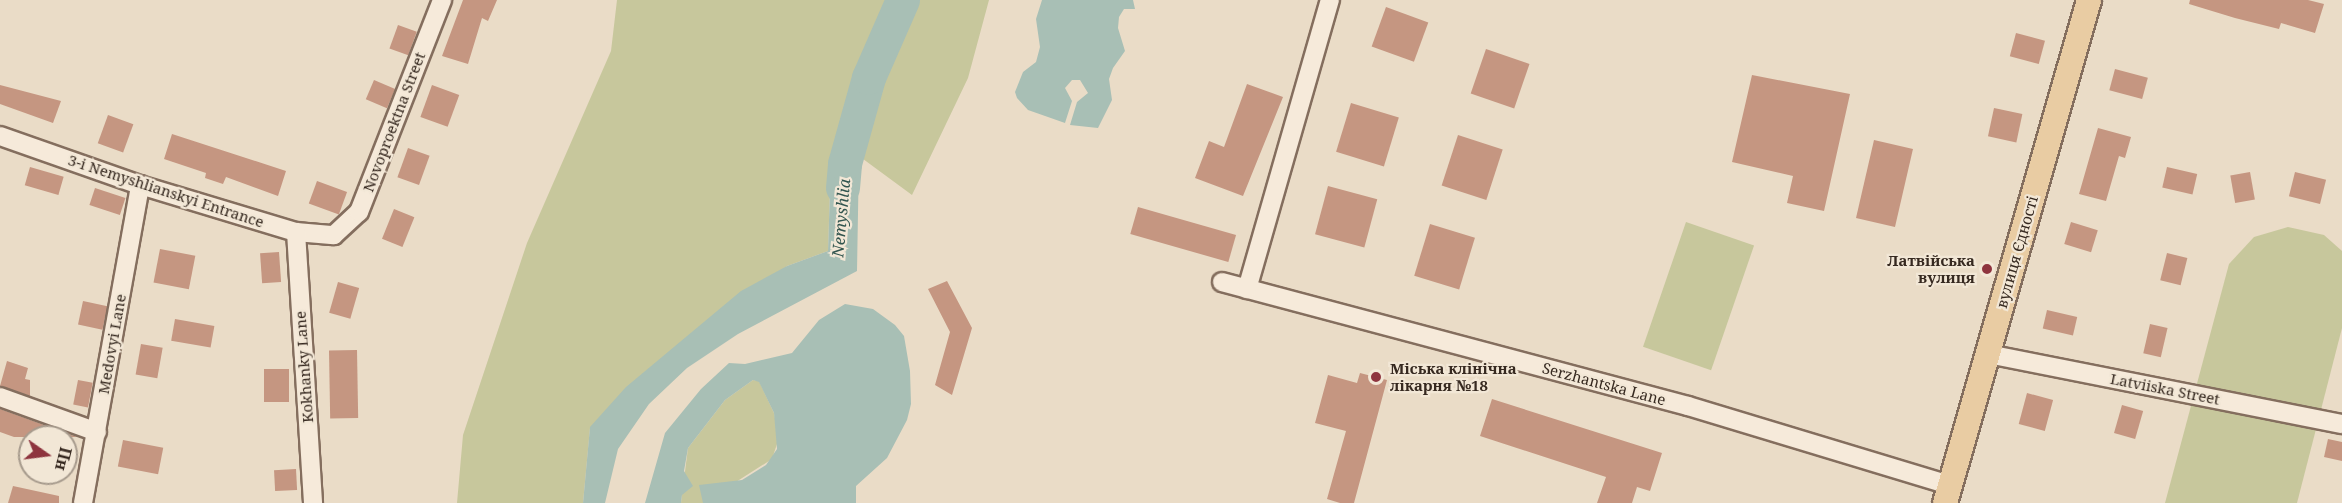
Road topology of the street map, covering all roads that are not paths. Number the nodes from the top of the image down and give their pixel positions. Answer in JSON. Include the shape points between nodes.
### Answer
{"nodes":[{"id":1,"x":442,"y":0,"type":"edge"},
{"id":2,"x":1330,"y":0,"type":"edge"},
{"id":3,"x":2089,"y":0,"type":"edge"},
{"id":4,"x":0,"y":136,"type":"edge"},
{"id":5,"x":140,"y":185,"type":"junction"},
{"id":6,"x":296,"y":232,"type":"junction"},
{"id":7,"x":334,"y":235,"type":"joint"},
{"id":8,"x":1222,"y":282,"type":"dead end"},
{"id":9,"x":1247,"y":289,"type":"junction"},
{"id":10,"x":1988,"y":354,"type":"junction"},
{"id":11,"x":0,"y":397,"type":"edge"},
{"id":12,"x":2342,"y":424,"type":"edge"},
{"id":13,"x":97,"y":432,"type":"junction"},
{"id":14,"x":1947,"y":494,"type":"edge"},
{"id":15,"x":83,"y":503,"type":"edge"},
{"id":16,"x":313,"y":503,"type":"edge"}],
"edges":[{"from":1,"to":7,"type":"street","name":"Novoproektna Street","via":[[359,212]]},
{"from":2,"to":9,"type":"street"},
{"from":3,"to":10,"type":"main road","name":"вулиця Єдності"},
{"from":4,"to":5,"type":"street","name":"3-i Nemyshlianskyi Entrance"},
{"from":5,"to":6,"type":"street","name":"3-i Nemyshlianskyi Entrance"},
{"from":5,"to":13,"type":"street","name":"Medovyi Lane"},
{"from":6,"to":7,"type":"street","name":"3-i Nemyshlianskyi Entrance"},
{"from":6,"to":16,"type":"street","name":"Kokhanky Lane"},
{"from":8,"to":9,"type":"street","name":"Serzhantska Lane"},
{"from":9,"to":14,"type":"street","name":"Serzhantska Lane","via":[[1688,406]]},
{"from":10,"to":12,"type":"street","name":"Latviiska Street"},
{"from":10,"to":14,"type":"main road","name":"вулиця Єдності"},
{"from":11,"to":13,"type":"street"},
{"from":13,"to":15,"type":"street","name":"Medovyi Lane"}]}
